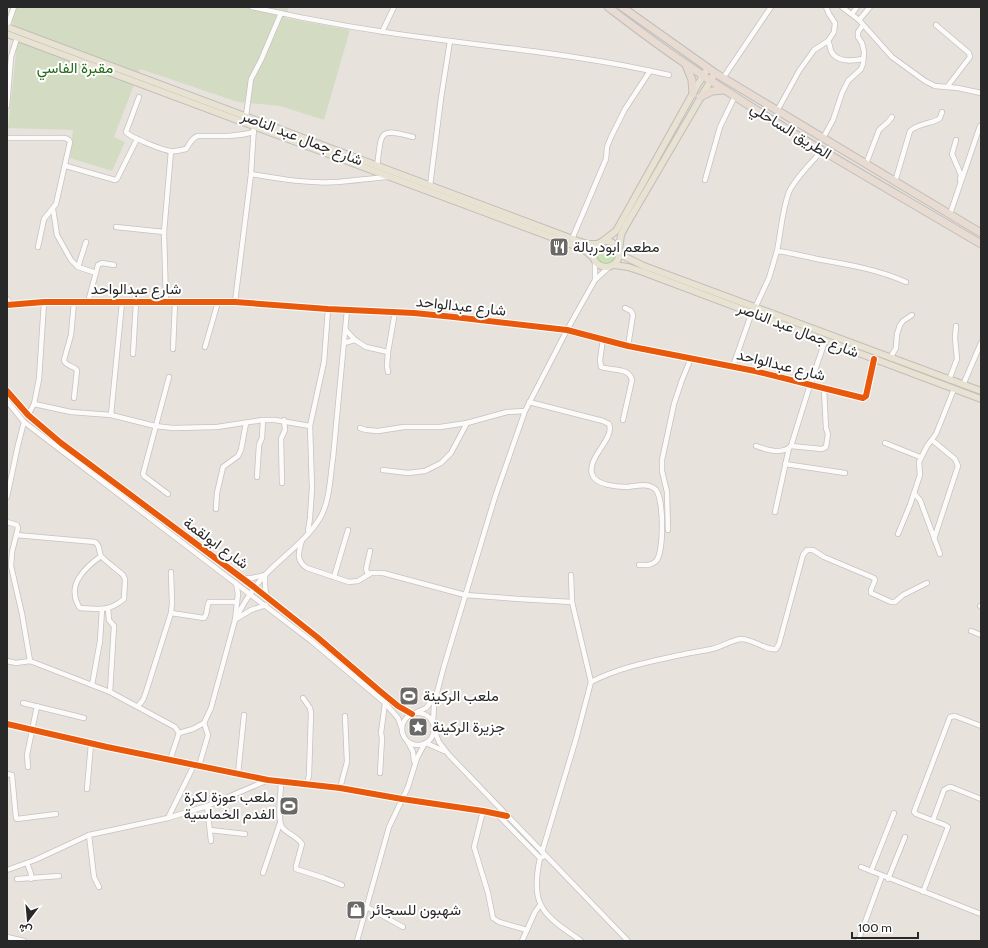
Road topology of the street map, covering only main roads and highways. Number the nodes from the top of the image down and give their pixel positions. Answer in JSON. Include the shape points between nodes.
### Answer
{"nodes":[{"id":1,"x":608,"y":7,"type":"edge"},
{"id":2,"x":622,"y":7,"type":"edge"},
{"id":3,"x":7,"y":27,"type":"edge"},
{"id":4,"x":7,"y":34,"type":"edge"},
{"id":5,"x":684,"y":64,"type":"junction"},
{"id":6,"x":708,"y":68,"type":"junction"},
{"id":7,"x":715,"y":73,"type":"junction"},
{"id":8,"x":703,"y":76,"type":"junction"},
{"id":9,"x":710,"y":80,"type":"junction"},
{"id":10,"x":726,"y":90,"type":"junction"},
{"id":11,"x":693,"y":94,"type":"junction"},
{"id":12,"x":700,"y":97,"type":"junction"},
{"id":13,"x":981,"y":233,"type":"edge"},
{"id":14,"x":601,"y":242,"type":"junction"},
{"id":15,"x":981,"y":244,"type":"edge"},
{"id":16,"x":619,"y":252,"type":"junction"},
{"id":17,"x":594,"y":260,"type":"junction"},
{"id":18,"x":611,"y":266,"type":"junction"},
{"id":19,"x":754,"y":310,"type":"junction"},
{"id":20,"x":981,"y":392,"type":"edge"},
{"id":21,"x":981,"y":399,"type":"edge"}],
"edges":[{"from":1,"to":5,"type":"highway","name":"الطريق الساحلي"},
{"from":2,"to":6,"type":"highway","name":"الطريق الساحلي"},
{"from":3,"to":14,"type":"main road","name":"شارع جمال عبد الناصر","via":[[572,239],[588,244]]},
{"from":4,"to":17,"type":"main road","name":"شارع جمال عبد الناصر","via":[[254,129],[389,176],[581,248]]},
{"from":5,"to":8,"type":"highway","name":"الطريق الساحلي"},
{"from":5,"to":11,"type":"highway","via":[[691,75]]},
{"from":6,"to":7,"type":"highway","name":"الطريق الساحلي"},
{"from":6,"to":8,"type":"main road"},
{"from":7,"to":9,"type":"main road"},
{"from":7,"to":13,"type":"highway","name":"الطريق الساحلي"},
{"from":8,"to":9,"type":"highway","name":"الطريق الساحلي"},
{"from":8,"to":11,"type":"main road"},
{"from":9,"to":10,"type":"highway","name":"الطريق الساحلي"},
{"from":9,"to":12,"type":"main road"},
{"from":10,"to":12,"type":"highway","via":[[712,91]]},
{"from":10,"to":15,"type":"highway","name":"الطريق الساحلي"},
{"from":11,"to":12,"type":"main road","via":[[697,92]]},
{"from":11,"to":14,"type":"main road","via":[[616,231]]},
{"from":12,"to":16,"type":"main road","via":[[625,227],[620,239]]},
{"from":14,"to":16,"type":"main road","via":[[613,243]]},
{"from":14,"to":17,"type":"main road","via":[[595,247]]},
{"from":16,"to":18,"type":"main road","via":[[617,262]]},
{"from":16,"to":19,"type":"main road","name":"شارع جمال عبد الناصر","via":[[644,266]]},
{"from":17,"to":18,"type":"main road","via":[[599,266]]},
{"from":18,"to":19,"type":"main road","name":"شارع جمال عبد الناصر","via":[[628,267]]},
{"from":19,"to":20,"type":"main road","name":"شارع جمال عبد الناصر"},
{"from":19,"to":21,"type":"main road","name":"شارع جمال عبد الناصر","via":[[825,341]]}]}
